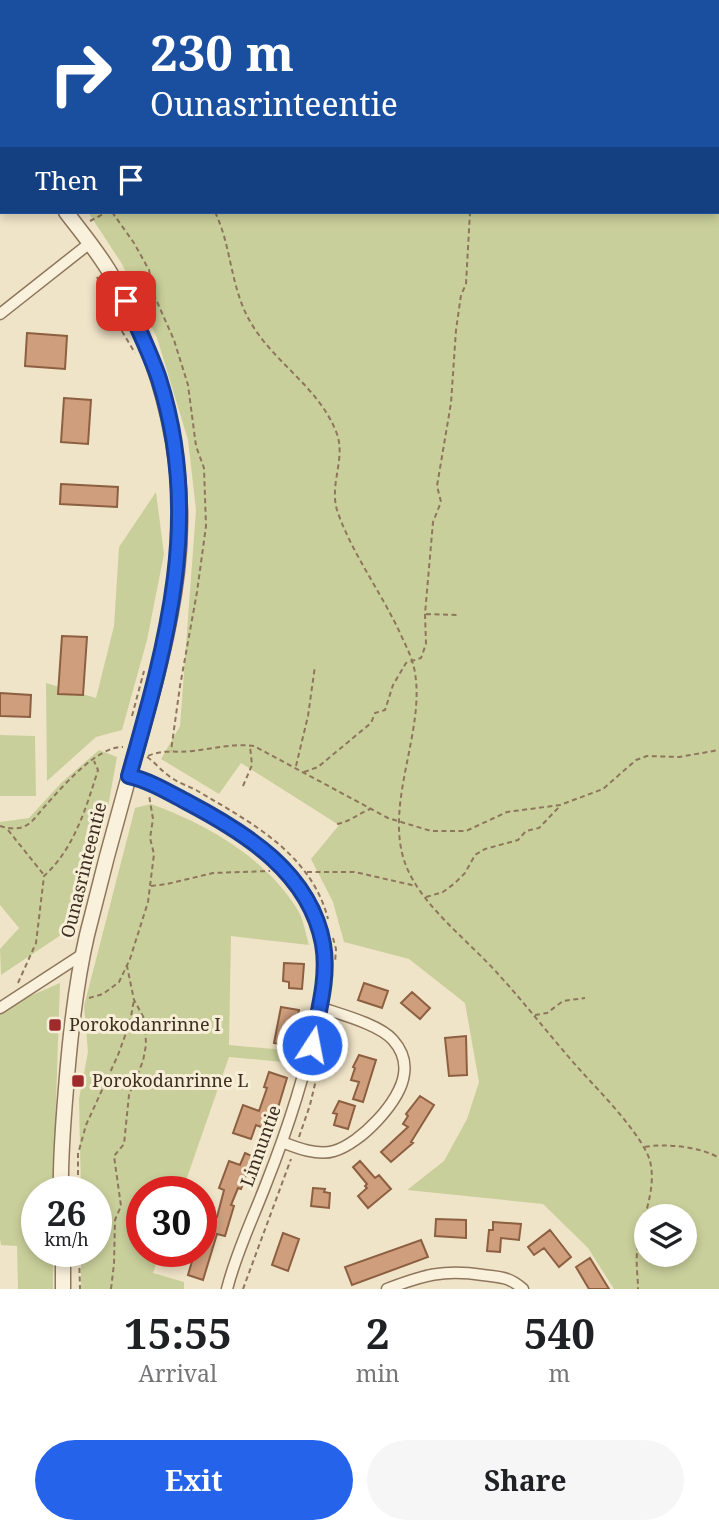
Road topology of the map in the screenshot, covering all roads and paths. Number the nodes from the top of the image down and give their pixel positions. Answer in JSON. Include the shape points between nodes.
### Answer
{"nodes":[{"id":1,"x":68,"y":214,"type":"edge"},
{"id":2,"x":104,"y":214,"type":"edge"},
{"id":3,"x":216,"y":214,"type":"edge"},
{"id":4,"x":470,"y":214,"type":"edge"},
{"id":5,"x":79,"y":229,"type":"junction"},
{"id":6,"x":90,"y":243,"type":"junction"},
{"id":7,"x":96,"y":274,"type":"dead end"},
{"id":8,"x":0,"y":314,"type":"edge"},
{"id":9,"x":135,"y":354,"type":"dead end"},
{"id":10,"x":425,"y":614,"type":"junction"},
{"id":11,"x":459,"y":615,"type":"dead end"},
{"id":12,"x":411,"y":660,"type":"junction"},
{"id":13,"x":147,"y":664,"type":"dead end"},
{"id":14,"x":315,"y":666,"type":"dead end"},
{"id":15,"x":131,"y":721,"type":"dead end"},
{"id":16,"x":250,"y":745,"type":"junction"},
{"id":17,"x":125,"y":748,"type":"dead end"},
{"id":18,"x":719,"y":750,"type":"edge"},
{"id":19,"x":94,"y":760,"type":"junction"},
{"id":20,"x":296,"y":767,"type":"junction"},
{"id":21,"x":304,"y":772,"type":"junction"},
{"id":22,"x":129,"y":776,"type":"junction"},
{"id":23,"x":151,"y":783,"type":"junction"},
{"id":24,"x":243,"y":786,"type":"dead end"},
{"id":25,"x":560,"y":806,"type":"junction"},
{"id":26,"x":371,"y":809,"type":"junction"},
{"id":27,"x":400,"y":822,"type":"junction"},
{"id":28,"x":337,"y":824,"type":"dead end"},
{"id":29,"x":0,"y":826,"type":"edge"},
{"id":30,"x":7,"y":828,"type":"junction"},
{"id":31,"x":282,"y":868,"type":"junction"},
{"id":32,"x":306,"y":872,"type":"junction"},
{"id":33,"x":44,"y":876,"type":"junction"},
{"id":34,"x":150,"y":886,"type":"junction"},
{"id":35,"x":416,"y":887,"type":"junction"},
{"id":36,"x":425,"y":897,"type":"junction"},
{"id":37,"x":330,"y":927,"type":"dead end"},
{"id":38,"x":333,"y":938,"type":"dead end"},
{"id":39,"x":83,"y":954,"type":"junction"},
{"id":40,"x":127,"y":966,"type":"junction"},
{"id":41,"x":334,"y":974,"type":"dead end"},
{"id":42,"x":585,"y":998,"type":"dead end"},
{"id":43,"x":74,"y":999,"type":"junction"},
{"id":44,"x":134,"y":1000,"type":"junction"},
{"id":45,"x":4,"y":1005,"type":"edge"},
{"id":46,"x":319,"y":1007,"type":"junction"},
{"id":47,"x":332,"y":1012,"type":"junction"},
{"id":48,"x":534,"y":1016,"type":"junction"},
{"id":49,"x":282,"y":1142,"type":"junction"},
{"id":50,"x":295,"y":1147,"type":"junction"},
{"id":51,"x":643,"y":1148,"type":"junction"},
{"id":52,"x":719,"y":1158,"type":"edge"},
{"id":53,"x":61,"y":1176,"type":"edge"},
{"id":54,"x":78,"y":1176,"type":"edge"},
{"id":55,"x":62,"y":1267,"type":"edge"},
{"id":56,"x":79,"y":1267,"type":"edge"},
{"id":57,"x":63,"y":1289,"type":"edge"},
{"id":58,"x":80,"y":1289,"type":"edge"},
{"id":59,"x":111,"y":1289,"type":"edge"},
{"id":60,"x":227,"y":1289,"type":"edge"},
{"id":61,"x":243,"y":1289,"type":"edge"},
{"id":62,"x":387,"y":1289,"type":"edge"},
{"id":63,"x":523,"y":1289,"type":"edge"},
{"id":64,"x":638,"y":1289,"type":"edge"}],
"edges":[{"from":1,"to":5,"type":"street","name":"Ounasrinteentie"},
{"from":2,"to":5,"type":"path"},
{"from":3,"to":12,"type":"path","via":[[250,322],[313,394],[333,425],[340,451],[334,489],[337,511]]},
{"from":4,"to":10,"type":"path","via":[[466,284],[456,330],[451,403],[437,486],[441,502],[433,522]]},
{"from":5,"to":6,"type":"street","name":"Ounasrinteentie"},
{"from":6,"to":8,"type":"street"},
{"from":6,"to":22,"type":"street","name":"Ounasrinteentie","via":[[126,301],[159,379],[179,501],[170,618]]},
{"from":7,"to":9,"type":"path"},
{"from":10,"to":11,"type":"path"},
{"from":10,"to":12,"type":"path","via":[[426,644],[421,658]]},
{"from":12,"to":21,"type":"path","via":[[393,685],[384,710],[375,713],[371,723],[318,767]]},
{"from":12,"to":27,"type":"path","via":[[416,688]]},
{"from":13,"to":15,"type":"path"},
{"from":14,"to":20,"type":"path"},
{"from":16,"to":20,"type":"path"},
{"from":16,"to":24,"type":"path","via":[[252,765]]},
{"from":16,"to":32,"type":"path","via":[[161,751],[147,757],[171,778],[266,832]]},
{"from":17,"to":19,"type":"path","via":[[111,748]]},
{"from":18,"to":25,"type":"path","via":[[679,757],[647,755],[603,789]]},
{"from":19,"to":30,"type":"path","via":[[65,782],[28,825]]},
{"from":19,"to":33,"type":"path","via":[[98,770],[85,812],[58,863]]},
{"from":20,"to":21,"type":"path"},
{"from":21,"to":26,"type":"path"},
{"from":22,"to":23,"type":"street","name":"Linnuntie"},
{"from":22,"to":39,"type":"street","name":"Ounasrinteentie"},
{"from":23,"to":31,"type":"street","name":"Linnuntie","via":[[228,825]]},
{"from":23,"to":34,"type":"path","via":[[154,854]]},
{"from":25,"to":27,"type":"path","via":[[507,812],[466,831],[430,831]]},
{"from":25,"to":36,"type":"path","via":[[540,828],[475,855],[455,883]]},
{"from":26,"to":27,"type":"path"},
{"from":26,"to":28,"type":"path"},
{"from":27,"to":35,"type":"path","via":[[401,848]]},
{"from":29,"to":30,"type":"path"},
{"from":30,"to":33,"type":"path"},
{"from":31,"to":34,"type":"path","via":[[213,873]]},
{"from":31,"to":46,"type":"street","name":"Linnuntie","via":[[306,898],[320,929],[325,964]]},
{"from":32,"to":35,"type":"path","via":[[355,872]]},
{"from":32,"to":37,"type":"path","via":[[325,906]]},
{"from":33,"to":45,"type":"path","via":[[36,943]]},
{"from":34,"to":40,"type":"path"},
{"from":35,"to":36,"type":"path"},
{"from":36,"to":48,"type":"path"},
{"from":38,"to":41,"type":"path"},
{"from":39,"to":43,"type":"street","name":"Ounasrinteentie"},
{"from":39,"to":45,"type":"street"},
{"from":40,"to":43,"type":"path","via":[[119,982],[103,994]]},
{"from":40,"to":44,"type":"path"},
{"from":42,"to":48,"type":"path","via":[[563,1001]]},
{"from":43,"to":53,"type":"street","name":"Ounasrinteentie"},
{"from":44,"to":54,"type":"path","via":[[118,1055],[86,1125]]},
{"from":44,"to":59,"type":"path","via":[[145,1020],[146,1045],[129,1096],[124,1144],[114,1156],[121,1206],[115,1220]]},
{"from":46,"to":47,"type":"street"},
{"from":46,"to":49,"type":"street","name":"Linnuntie","via":[[308,1063]]},
{"from":47,"to":50,"type":"path"},
{"from":47,"to":50,"type":"street","via":[[391,1038],[405,1063],[404,1077],[392,1102],[352,1143],[332,1152]]},
{"from":48,"to":51,"type":"path"},
{"from":49,"to":50,"type":"street"},
{"from":49,"to":60,"type":"street","name":"Linnuntie"},
{"from":50,"to":61,"type":"path"},
{"from":51,"to":52,"type":"path","via":[[661,1145],[703,1150]]},
{"from":51,"to":64,"type":"path","via":[[651,1181],[637,1251]]},
{"from":55,"to":57,"type":"street"},
{"from":56,"to":58,"type":"path"},
{"from":62,"to":63,"type":"street","via":[[453,1271],[511,1279]]}]}
